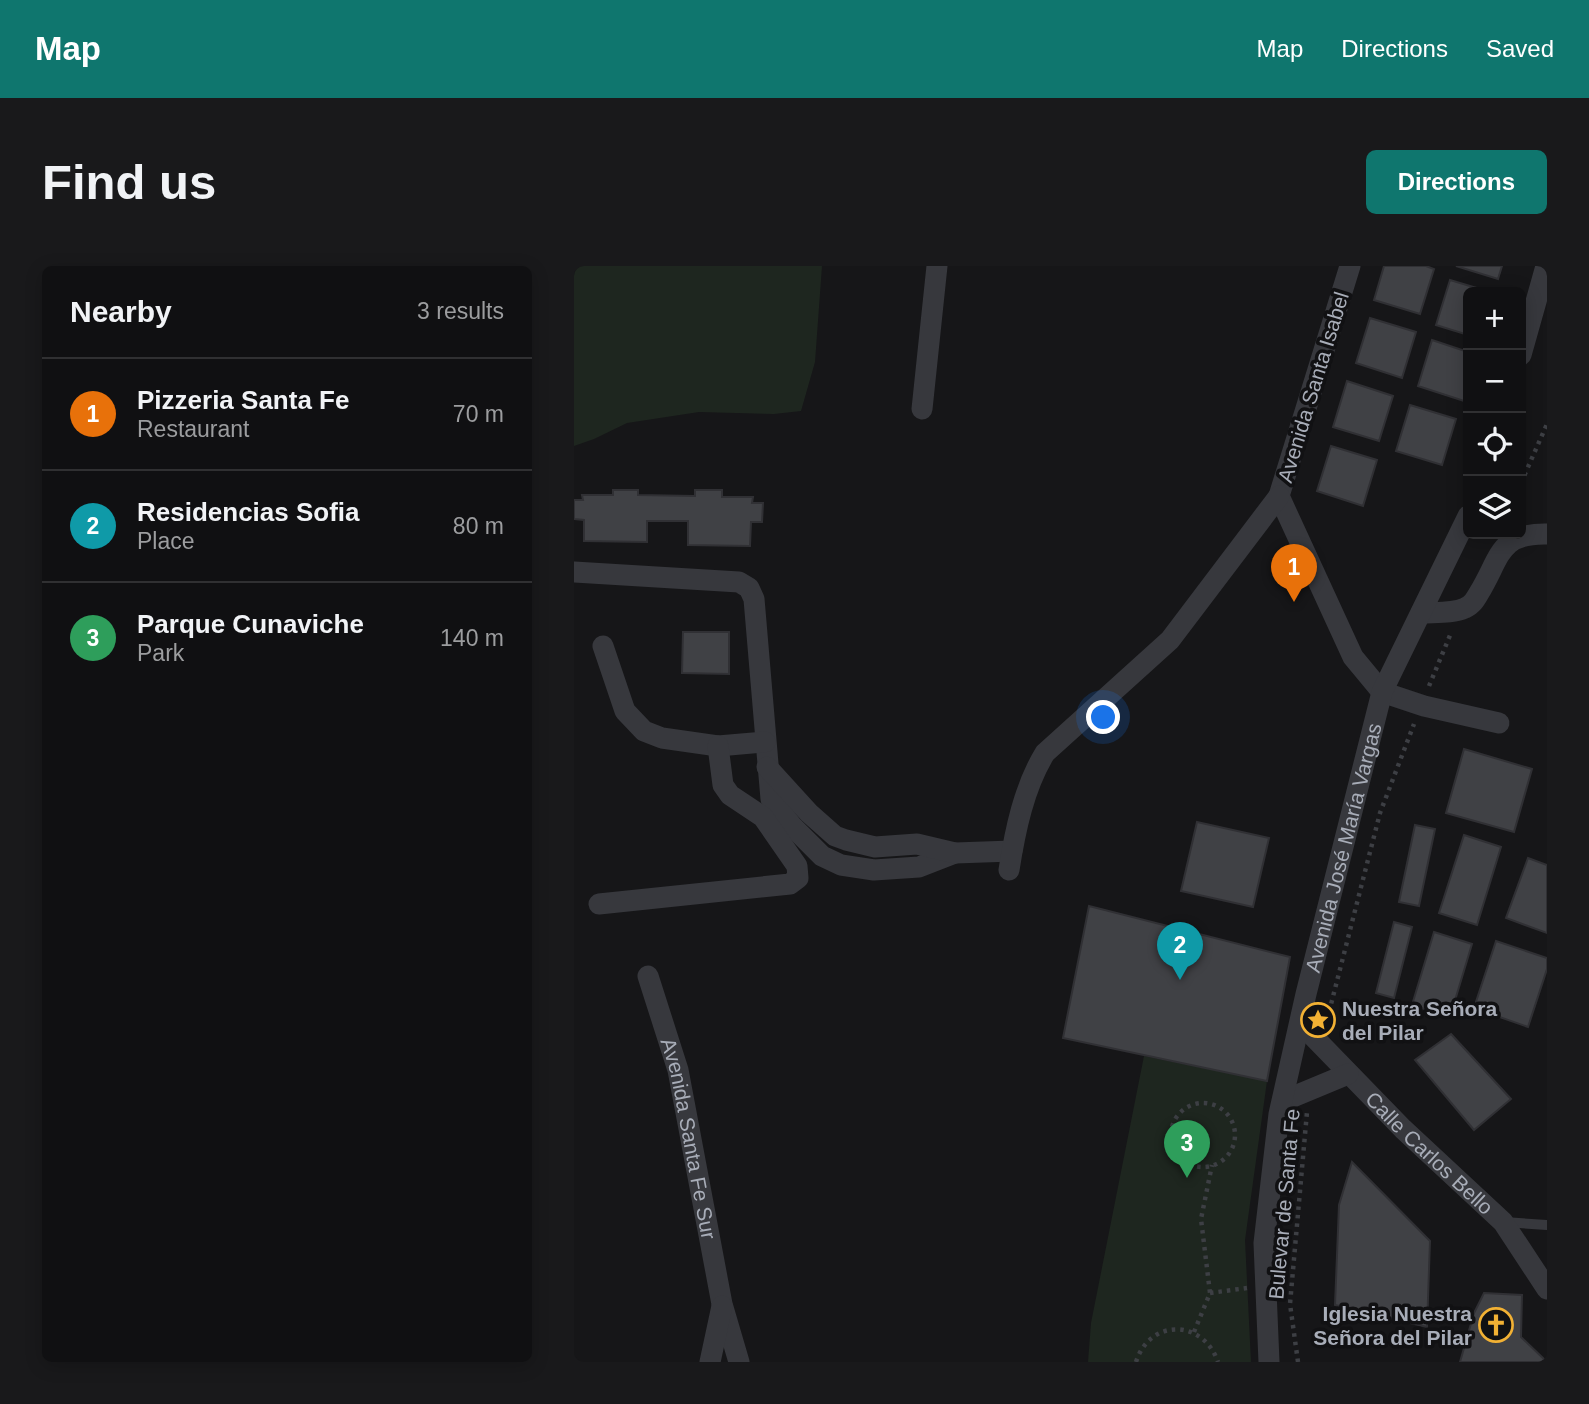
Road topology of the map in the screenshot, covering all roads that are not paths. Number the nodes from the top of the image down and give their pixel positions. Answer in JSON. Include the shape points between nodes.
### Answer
{"nodes":[{"id":1,"x":937,"y":266,"type":"edge"},
{"id":2,"x":1350,"y":266,"type":"edge"},
{"id":3,"x":1546,"y":266,"type":"edge"},
{"id":4,"x":1522,"y":350,"type":"edge"},
{"id":5,"x":922,"y":410,"type":"dead end"},
{"id":6,"x":1279,"y":496,"type":"junction"},
{"id":7,"x":1463,"y":526,"type":"edge"},
{"id":8,"x":1547,"y":534,"type":"edge"},
{"id":9,"x":574,"y":572,"type":"edge"},
{"id":10,"x":1421,"y":613,"type":"junction"},
{"id":11,"x":603,"y":646,"type":"dead end"},
{"id":12,"x":1382,"y":692,"type":"junction"},
{"id":13,"x":1499,"y":723,"type":"dead end"},
{"id":14,"x":765,"y":742,"type":"junction"},
{"id":15,"x":718,"y":746,"type":"junction"},
{"id":16,"x":767,"y":767,"type":"junction"},
{"id":17,"x":835,"y":836,"type":"junction"},
{"id":18,"x":955,"y":853,"type":"junction"},
{"id":19,"x":822,"y":856,"type":"junction"},
{"id":20,"x":599,"y":904,"type":"dead end"},
{"id":21,"x":648,"y":976,"type":"dead end"},
{"id":22,"x":1301,"y":1024,"type":"junction"},
{"id":23,"x":1348,"y":1074,"type":"junction"},
{"id":24,"x":1283,"y":1101,"type":"junction"},
{"id":25,"x":1503,"y":1222,"type":"junction"},
{"id":26,"x":1547,"y":1225,"type":"edge"},
{"id":27,"x":1547,"y":1289,"type":"edge"},
{"id":28,"x":722,"y":1304,"type":"junction"},
{"id":29,"x":710,"y":1362,"type":"edge"},
{"id":30,"x":739,"y":1362,"type":"edge"},
{"id":31,"x":1269,"y":1362,"type":"edge"}],
"edges":[{"from":1,"to":5,"type":"street"},
{"from":2,"to":6,"type":"street","name":"Avenida Santa Isabel"},
{"from":3,"to":4,"type":"street"},
{"from":6,"to":12,"type":"street","name":"Avenida Santa Isabel","via":[[1353,657]]},
{"from":6,"to":18,"type":"street","via":[[1170,640],[1045,753],[1028,787],[1011,860]]},
{"from":7,"to":10,"type":"street","name":"Avenida José María Vargas"},
{"from":8,"to":10,"type":"street","via":[[1512,540],[1473,603],[1462,610]]},
{"from":9,"to":14,"type":"street","via":[[739,582],[749,588],[754,599]]},
{"from":10,"to":12,"type":"street","name":"Avenida José María Vargas"},
{"from":11,"to":15,"type":"street","via":[[625,711],[644,731]]},
{"from":12,"to":13,"type":"street"},
{"from":12,"to":22,"type":"street","name":"Avenida José María Vargas"},
{"from":14,"to":15,"type":"street"},
{"from":14,"to":16,"type":"street"},
{"from":15,"to":20,"type":"street","via":[[723,785],[763,817],[797,866],[798,878],[790,884]]},
{"from":16,"to":17,"type":"street"},
{"from":16,"to":19,"type":"street","via":[[771,799]]},
{"from":17,"to":18,"type":"street","via":[[875,847],[917,844]]},
{"from":17,"to":19,"type":"street"},
{"from":18,"to":19,"type":"street","via":[[919,867],[874,870],[841,865]]},
{"from":21,"to":28,"type":"street","name":"Avenida Santa Fe Sur","via":[[678,1070]]},
{"from":22,"to":23,"type":"street","name":"Calle Carlos Bello"},
{"from":22,"to":24,"type":"street","name":"Avenida José María Vargas"},
{"from":23,"to":24,"type":"street"},
{"from":23,"to":25,"type":"street","name":"Calle Carlos Bello"},
{"from":24,"to":31,"type":"street","name":"Avenida José María Vargas","via":[[1264,1243]]},
{"from":25,"to":26,"type":"lane"},
{"from":25,"to":27,"type":"street","name":"Calle Carlos Bello"},
{"from":28,"to":29,"type":"street","name":"Avenida Santa Fe Sur"},
{"from":28,"to":30,"type":"street","name":"Avenida Santa Fe Sur"}]}
